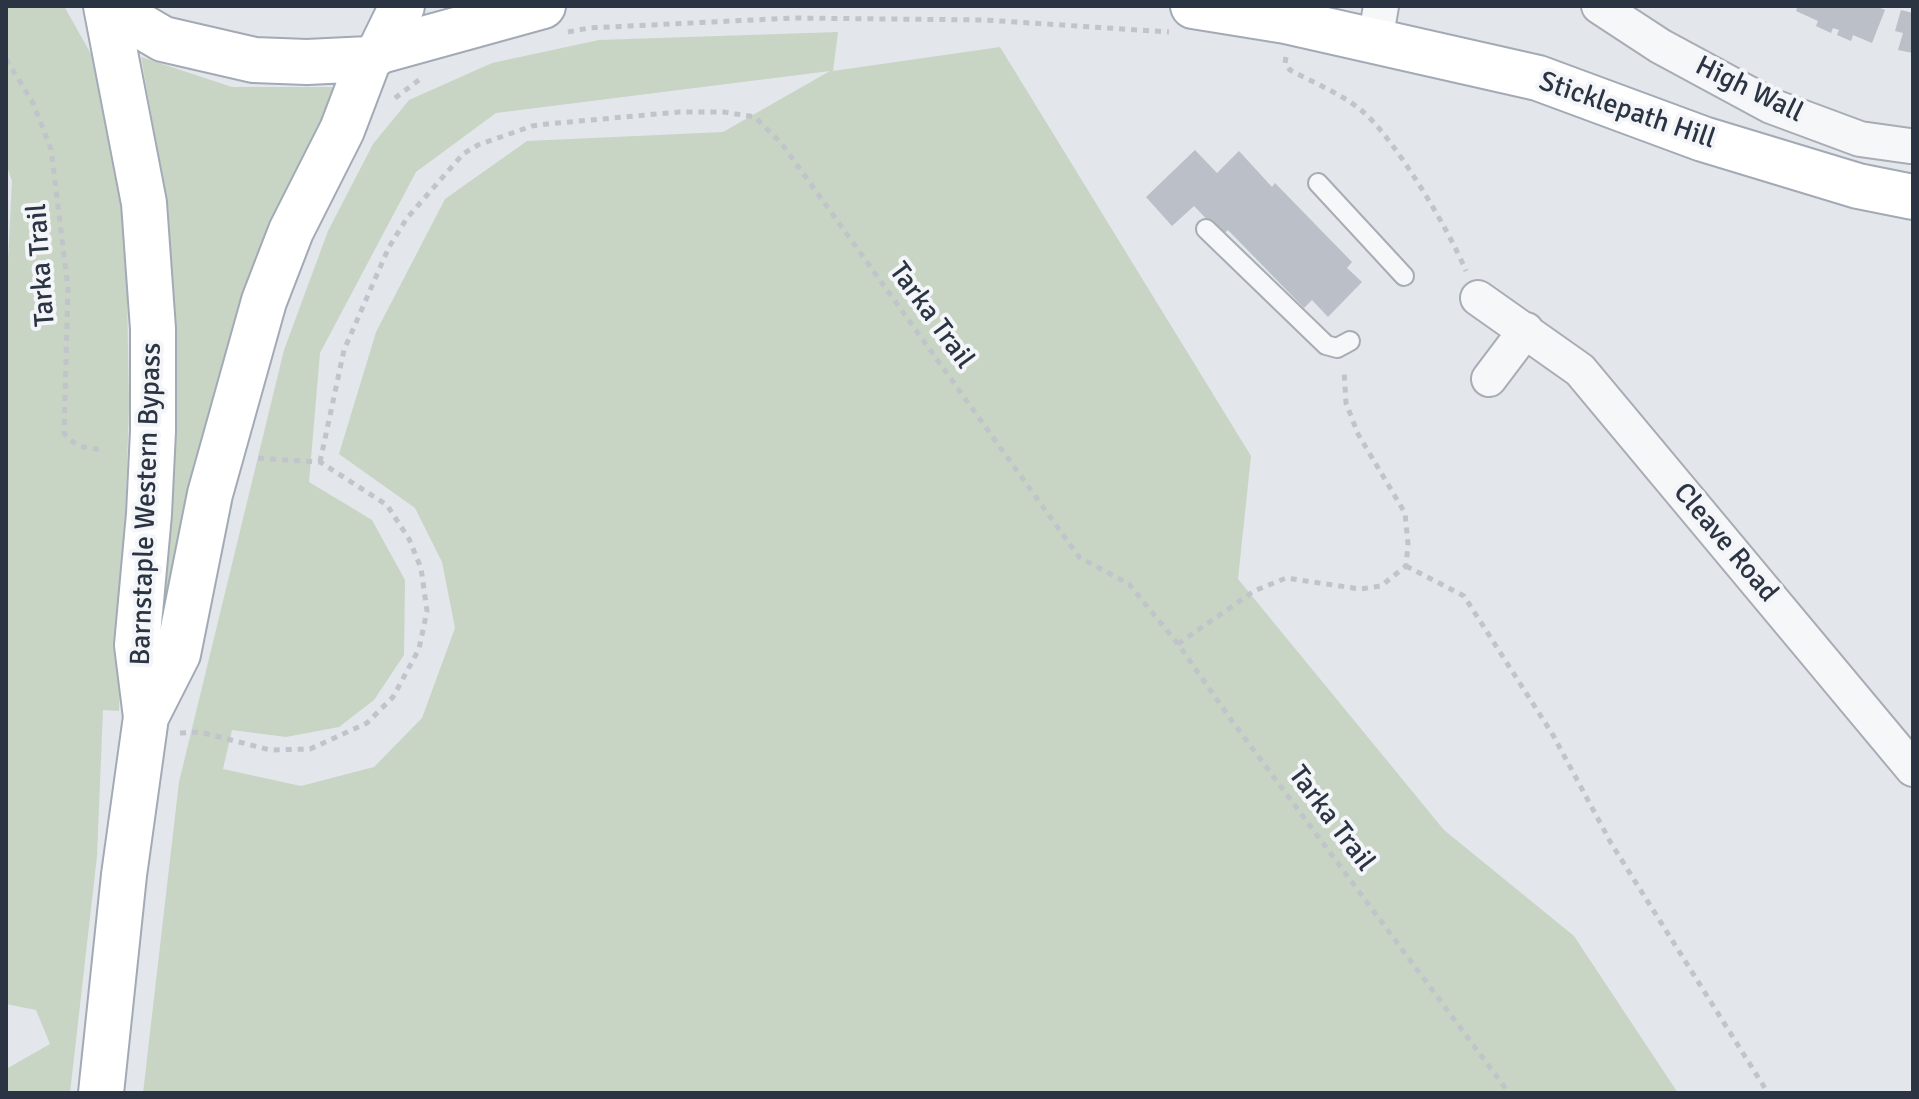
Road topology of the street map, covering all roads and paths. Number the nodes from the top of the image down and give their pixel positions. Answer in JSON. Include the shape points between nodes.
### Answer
{"nodes":[{"id":1,"x":107,"y":6,"type":"edge"},
{"id":2,"x":402,"y":6,"type":"edge"},
{"id":3,"x":1599,"y":6,"type":"edge"},
{"id":4,"x":1186,"y":19,"type":"edge"},
{"id":5,"x":552,"y":20,"type":"edge"},
{"id":6,"x":1286,"y":21,"type":"junction"},
{"id":7,"x":1378,"y":24,"type":"edge"},
{"id":8,"x":374,"y":55,"type":"junction"},
{"id":9,"x":6,"y":59,"type":"edge"},
{"id":10,"x":426,"y":74,"type":"dead end"},
{"id":11,"x":391,"y":101,"type":"dead end"},
{"id":12,"x":1910,"y":146,"type":"dead end"},
{"id":13,"x":1318,"y":183,"type":"dead end"},
{"id":14,"x":1913,"y":197,"type":"edge"},
{"id":15,"x":1206,"y":229,"type":"dead end"},
{"id":16,"x":1404,"y":276,"type":"dead end"},
{"id":17,"x":1478,"y":298,"type":"joint"},
{"id":18,"x":1526,"y":330,"type":"junction"},
{"id":19,"x":1347,"y":350,"type":"joint"},
{"id":20,"x":1489,"y":379,"type":"dead end"},
{"id":21,"x":105,"y":450,"type":"dead end"},
{"id":22,"x":255,"y":458,"type":"dead end"},
{"id":23,"x":320,"y":462,"type":"junction"},
{"id":24,"x":1406,"y":566,"type":"junction"},
{"id":25,"x":1178,"y":644,"type":"junction"},
{"id":26,"x":162,"y":731,"type":"junction"},
{"id":27,"x":1913,"y":769,"type":"edge"},
{"id":28,"x":101,"y":1093,"type":"edge"},
{"id":29,"x":1509,"y":1093,"type":"edge"},
{"id":30,"x":1768,"y":1093,"type":"edge"}],
"edges":[{"from":1,"to":8,"type":"main road","via":[[163,39],[254,60],[307,62]]},
{"from":1,"to":26,"type":"main road","name":"Barnstaple Western Bypass","via":[[144,203],[153,329],[150,501],[137,645]]},
{"from":2,"to":8,"type":"main road","name":"Barnstaple Western Bypass"},
{"from":3,"to":12,"type":"street","name":"High Wall","via":[[1771,106],[1860,139]]},
{"from":4,"to":5,"type":"path","via":[[793,18],[589,28]]},
{"from":4,"to":6,"type":"main road","name":"Sticklepath Hill"},
{"from":5,"to":8,"type":"main road"},
{"from":6,"to":7,"type":"main road","name":"Sticklepath Hill"},
{"from":6,"to":17,"type":"path","via":[[1287,67],[1339,95],[1376,124],[1458,251]]},
{"from":7,"to":14,"type":"main road","name":"Sticklepath Hill","via":[[1703,139],[1858,186]]},
{"from":8,"to":26,"type":"main road","name":"Barnstaple Western Bypass","via":[[264,301],[210,494]]},
{"from":9,"to":21,"type":"path","name":"Tarka Trail","via":[[33,103],[51,149],[68,288],[64,433],[83,448]]},
{"from":10,"to":11,"type":"path"},
{"from":13,"to":16,"type":"lane"},
{"from":15,"to":19,"type":"lane","via":[[1326,345]]},
{"from":17,"to":18,"type":"street","name":"Cleave Road"},
{"from":18,"to":20,"type":"street"},
{"from":18,"to":27,"type":"street","name":"Cleave Road","via":[[1580,370]]},
{"from":19,"to":24,"type":"path","via":[[1346,403],[1358,434],[1405,513]]},
{"from":22,"to":23,"type":"path"},
{"from":23,"to":25,"type":"path","name":"Tarka Trail","via":[[344,350],[389,247],[463,154],[547,124],[679,112],[755,117],[782,144],[1079,557],[1129,584]]},
{"from":23,"to":26,"type":"path","via":[[387,505],[421,568],[427,611],[419,649],[393,697],[367,723],[310,749],[270,750],[200,732]]},
{"from":24,"to":25,"type":"path","via":[[1381,586],[1360,589],[1286,578],[1254,591]]},
{"from":24,"to":30,"type":"path","via":[[1464,596]]},
{"from":25,"to":29,"type":"path","name":"Tarka Trail"},
{"from":26,"to":28,"type":"main road","name":"Barnstaple Western Bypass","via":[[124,875]]}]}
